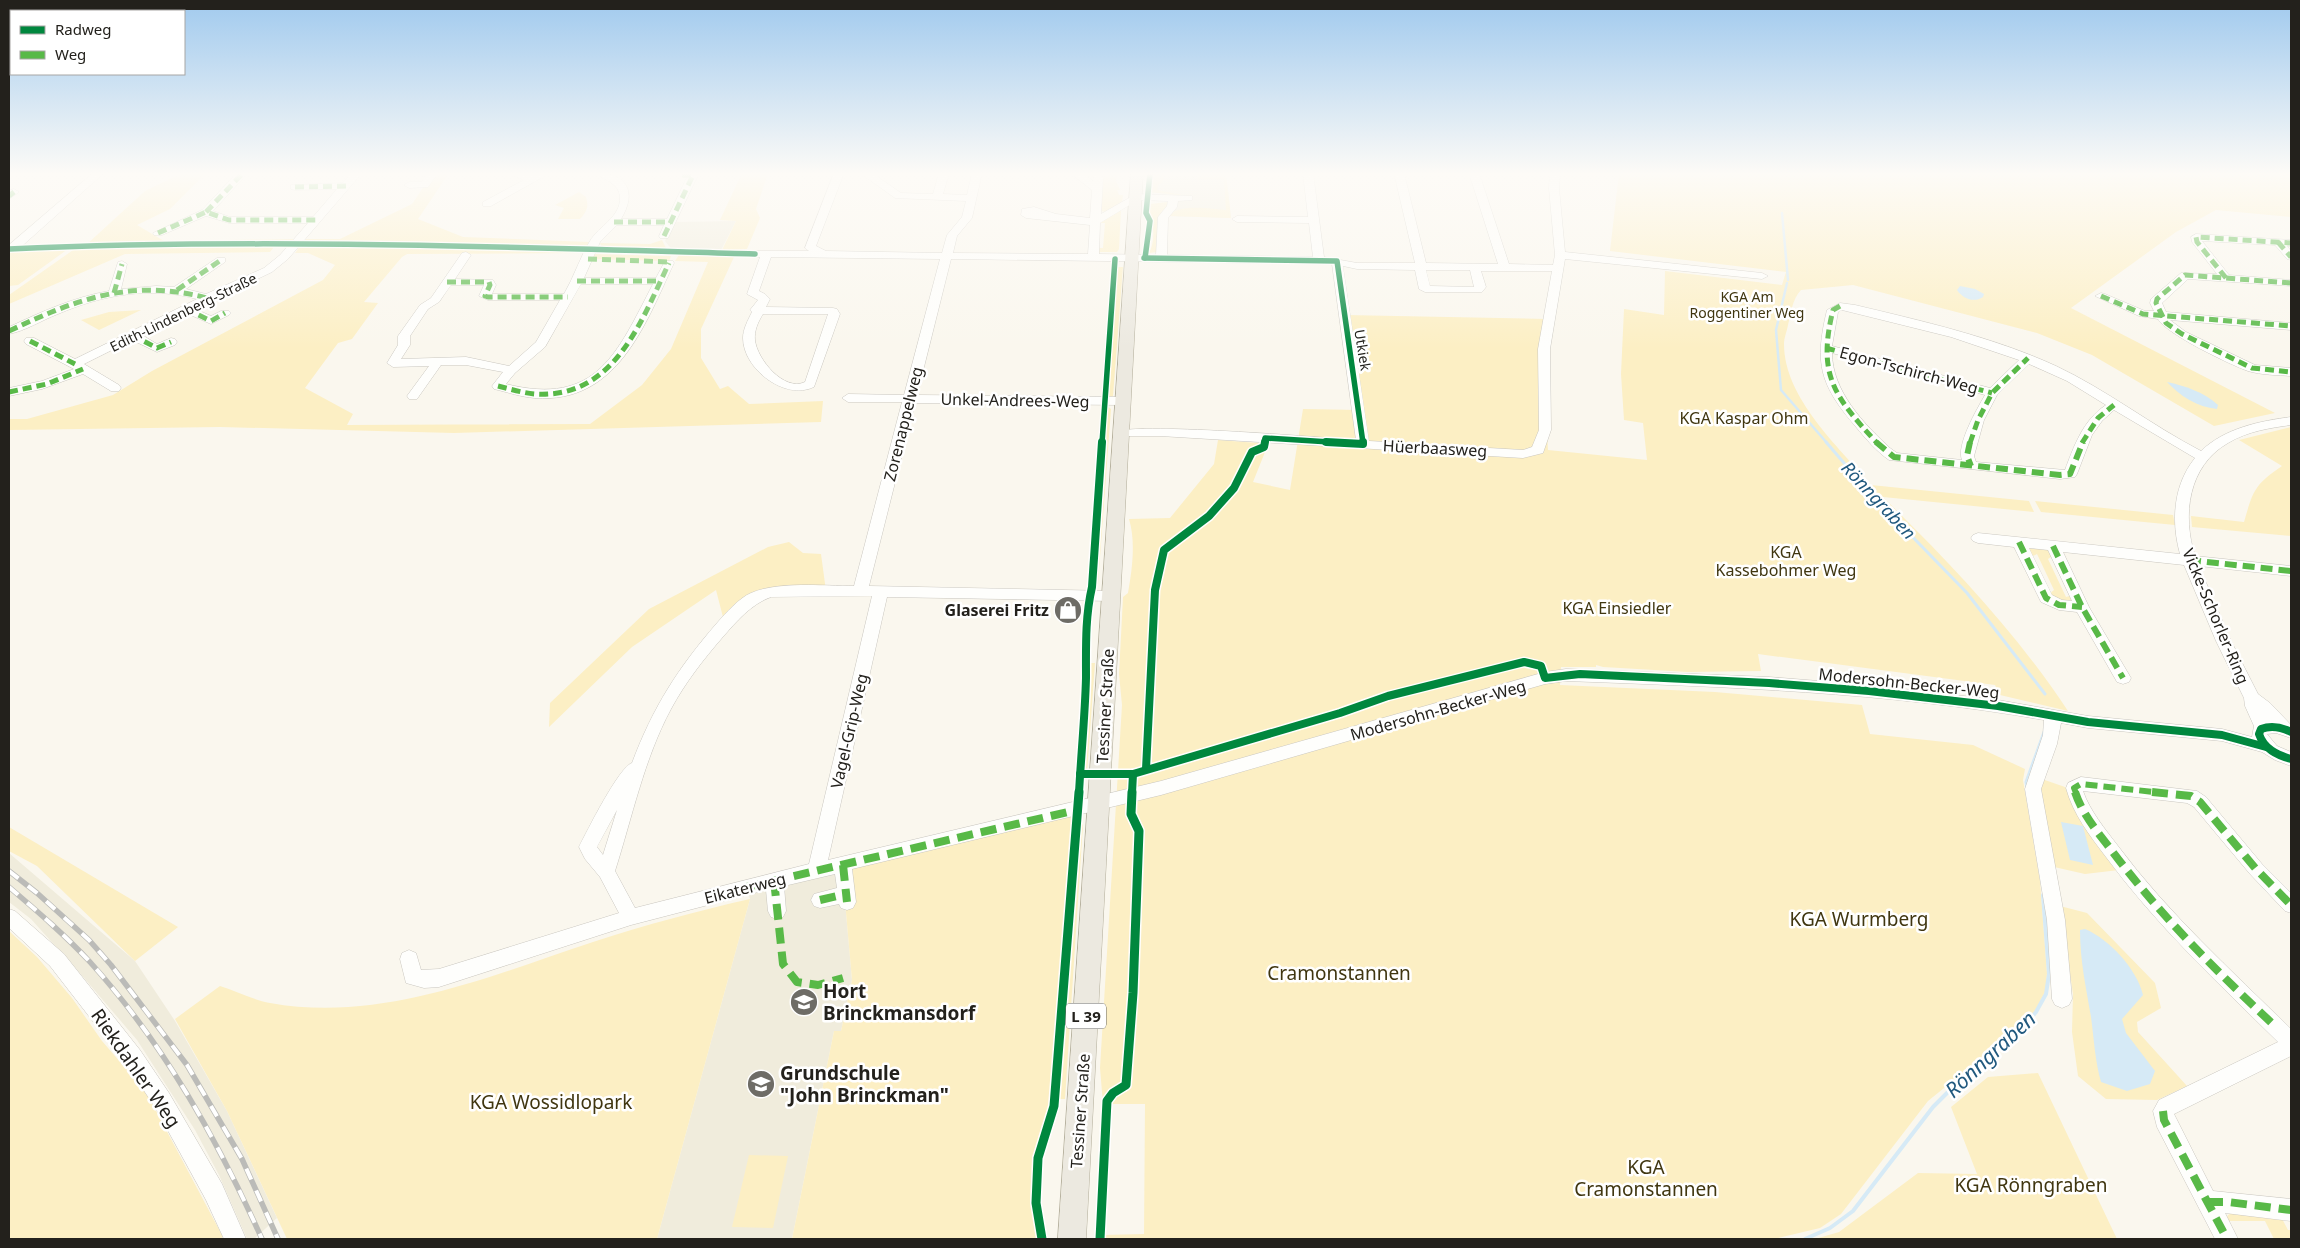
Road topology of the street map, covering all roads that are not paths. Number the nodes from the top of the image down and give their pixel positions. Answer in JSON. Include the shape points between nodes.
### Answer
{"nodes":[{"id":1,"x":33,"y":231,"type":"edge"},
{"id":2,"x":162,"y":231,"type":"edge"},
{"id":3,"x":307,"y":231,"type":"edge"},
{"id":4,"x":605,"y":231,"type":"edge"},
{"id":5,"x":666,"y":231,"type":"edge"},
{"id":6,"x":817,"y":231,"type":"edge"},
{"id":7,"x":955,"y":231,"type":"edge"},
{"id":8,"x":1095,"y":231,"type":"edge"},
{"id":9,"x":1134,"y":231,"type":"edge"},
{"id":10,"x":1162,"y":231,"type":"edge"},
{"id":11,"x":1315,"y":231,"type":"edge"},
{"id":12,"x":1413,"y":231,"type":"edge"},
{"id":13,"x":1493,"y":231,"type":"edge"},
{"id":14,"x":1558,"y":231,"type":"edge"},
{"id":15,"x":158,"y":233,"type":"dead end"},
{"id":16,"x":664,"y":236,"type":"dead end"},
{"id":17,"x":2278,"y":242,"type":"junction"},
{"id":18,"x":2291,"y":243,"type":"edge"},
{"id":19,"x":9,"y":248,"type":"edge"},
{"id":20,"x":466,"y":255,"type":"dead end"},
{"id":21,"x":820,"y":255,"type":"junction"},
{"id":22,"x":1560,"y":255,"type":"junction"},
{"id":23,"x":946,"y":257,"type":"junction"},
{"id":24,"x":2291,"y":257,"type":"edge"},
{"id":25,"x":1132,"y":258,"type":"junction"},
{"id":26,"x":1161,"y":258,"type":"junction"},
{"id":27,"x":1093,"y":259,"type":"junction"},
{"id":28,"x":220,"y":260,"type":"dead end"},
{"id":29,"x":1319,"y":260,"type":"junction"},
{"id":30,"x":1337,"y":261,"type":"junction"},
{"id":31,"x":669,"y":263,"type":"dead end"},
{"id":32,"x":122,"y":264,"type":"dead end"},
{"id":33,"x":1420,"y":267,"type":"junction"},
{"id":34,"x":1475,"y":268,"type":"junction"},
{"id":35,"x":1505,"y":268,"type":"junction"},
{"id":36,"x":1558,"y":268,"type":"junction"},
{"id":37,"x":1762,"y":276,"type":"dead end"},
{"id":38,"x":2226,"y":278,"type":"junction"},
{"id":39,"x":577,"y":281,"type":"junction"},
{"id":40,"x":660,"y":281,"type":"junction"},
{"id":41,"x":447,"y":282,"type":"junction"},
{"id":42,"x":2291,"y":284,"type":"edge"},
{"id":43,"x":177,"y":290,"type":"junction"},
{"id":44,"x":114,"y":293,"type":"junction"},
{"id":45,"x":2101,"y":296,"type":"dead end"},
{"id":46,"x":568,"y":297,"type":"junction"},
{"id":47,"x":207,"y":298,"type":"junction"},
{"id":48,"x":186,"y":308,"type":"junction"},
{"id":49,"x":756,"y":310,"type":"junction"},
{"id":50,"x":225,"y":313,"type":"dead end"},
{"id":51,"x":2161,"y":316,"type":"junction"},
{"id":52,"x":2291,"y":326,"type":"edge"},
{"id":53,"x":9,"y":332,"type":"edge"},
{"id":54,"x":132,"y":335,"type":"junction"},
{"id":55,"x":30,"y":341,"type":"dead end"},
{"id":56,"x":171,"y":342,"type":"dead end"},
{"id":57,"x":1826,"y":348,"type":"junction"},
{"id":58,"x":2028,"y":358,"type":"junction"},
{"id":59,"x":437,"y":363,"type":"junction"},
{"id":60,"x":79,"y":367,"type":"junction"},
{"id":61,"x":511,"y":370,"type":"junction"},
{"id":62,"x":2291,"y":372,"type":"edge"},
{"id":63,"x":115,"y":388,"type":"dead end"},
{"id":64,"x":9,"y":392,"type":"edge"},
{"id":65,"x":411,"y":392,"type":"dead end"},
{"id":66,"x":1992,"y":393,"type":"junction"},
{"id":67,"x":848,"y":398,"type":"dead end"},
{"id":68,"x":909,"y":399,"type":"junction"},
{"id":69,"x":1123,"y":402,"type":"junction"},
{"id":70,"x":2114,"y":405,"type":"junction"},
{"id":71,"x":2291,"y":421,"type":"edge"},
{"id":72,"x":1121,"y":433,"type":"junction"},
{"id":73,"x":1363,"y":444,"type":"junction"},
{"id":74,"x":2201,"y":456,"type":"junction"},
{"id":75,"x":1971,"y":466,"type":"junction"},
{"id":76,"x":1978,"y":538,"type":"dead end"},
{"id":77,"x":2019,"y":542,"type":"junction"},
{"id":78,"x":2053,"y":546,"type":"junction"},
{"id":79,"x":2189,"y":560,"type":"junction"},
{"id":80,"x":2291,"y":571,"type":"edge"},
{"id":81,"x":860,"y":591,"type":"junction"},
{"id":82,"x":881,"y":591,"type":"junction"},
{"id":83,"x":1112,"y":596,"type":"junction"},
{"id":84,"x":2082,"y":607,"type":"junction"},
{"id":85,"x":2123,"y":678,"type":"dead end"},
{"id":86,"x":2252,"y":698,"type":"junction"},
{"id":87,"x":2052,"y":716,"type":"junction"},
{"id":88,"x":2261,"y":729,"type":"junction"},
{"id":89,"x":2287,"y":730,"type":"edge"},
{"id":90,"x":2222,"y":735,"type":"junction"},
{"id":91,"x":2266,"y":747,"type":"junction"},
{"id":92,"x":2290,"y":760,"type":"edge"},
{"id":93,"x":641,"y":761,"type":"junction"},
{"id":94,"x":1099,"y":804,"type":"junction"},
{"id":95,"x":843,"y":865,"type":"junction"},
{"id":96,"x":817,"y":870,"type":"junction"},
{"id":97,"x":606,"y":872,"type":"junction"},
{"id":98,"x":774,"y":880,"type":"junction"},
{"id":99,"x":820,"y":900,"type":"dead end"},
{"id":100,"x":2291,"y":904,"type":"edge"},
{"id":101,"x":777,"y":911,"type":"dead end"},
{"id":102,"x":9,"y":916,"type":"edge"},
{"id":103,"x":631,"y":917,"type":"junction"},
{"id":104,"x":409,"y":959,"type":"dead end"},
{"id":105,"x":2062,"y":999,"type":"dead end"},
{"id":106,"x":2291,"y":1042,"type":"edge"},
{"id":107,"x":2291,"y":1046,"type":"edge"},
{"id":108,"x":2208,"y":1202,"type":"junction"},
{"id":109,"x":2291,"y":1210,"type":"edge"},
{"id":110,"x":235,"y":1239,"type":"edge"},
{"id":111,"x":1072,"y":1239,"type":"edge"},
{"id":112,"x":2227,"y":1239,"type":"edge"}],
"edges":[{"from":1,"to":19,"type":"street"},
{"from":2,"to":15,"type":"street"},
{"from":3,"to":47,"type":"street","name":"Edith-Lindenberg-Straße","via":[[268,270]]},
{"from":4,"to":39,"type":"street","via":[[595,241]]},
{"from":5,"to":16,"type":"street"},
{"from":6,"to":21,"type":"street","via":[[810,248],[821,252]]},
{"from":7,"to":23,"type":"street","name":"Zorenappelweg"},
{"from":8,"to":27,"type":"street"},
{"from":9,"to":25,"type":"main road","name":"Tessiner Straße","number":"L 39"},
{"from":10,"to":26,"type":"street"},
{"from":11,"to":29,"type":"street"},
{"from":12,"to":33,"type":"street"},
{"from":13,"to":35,"type":"street"},
{"from":14,"to":22,"type":"street"},
{"from":17,"to":18,"type":"street"},
{"from":17,"to":24,"type":"street"},
{"from":17,"to":38,"type":"street","via":[[2196,237],[2196,242]]},
{"from":20,"to":41,"type":"street"},
{"from":21,"to":23,"type":"street"},
{"from":21,"to":49,"type":"street","via":[[761,255],[753,294],[764,299]]},
{"from":22,"to":36,"type":"street"},
{"from":22,"to":37,"type":"street"},
{"from":23,"to":27,"type":"street"},
{"from":23,"to":68,"type":"street","name":"Zorenappelweg"},
{"from":25,"to":26,"type":"street"},
{"from":25,"to":27,"type":"street"},
{"from":25,"to":69,"type":"main road","name":"Tessiner Straße","number":"L 39"},
{"from":26,"to":29,"type":"street"},
{"from":28,"to":43,"type":"street"},
{"from":29,"to":30,"type":"street"},
{"from":30,"to":33,"type":"street","via":[[1357,266]]},
{"from":30,"to":73,"type":"street","name":"Utkiek"},
{"from":31,"to":40,"type":"street"},
{"from":32,"to":44,"type":"street"},
{"from":33,"to":34,"type":"street"},
{"from":33,"to":34,"type":"street","via":[[1425,289],[1466,291],[1480,289]]},
{"from":34,"to":35,"type":"street"},
{"from":35,"to":36,"type":"street"},
{"from":36,"to":73,"type":"street","name":"Hüerbaasweg","via":[[1544,348],[1544,430],[1538,450],[1523,454]]},
{"from":38,"to":42,"type":"street"},
{"from":38,"to":51,"type":"street","via":[[2182,277],[2157,299]]},
{"from":39,"to":40,"type":"street"},
{"from":39,"to":46,"type":"street"},
{"from":40,"to":61,"type":"street","via":[[630,343],[600,378],[571,391],[524,393],[498,386]]},
{"from":41,"to":46,"type":"street","via":[[489,282],[485,296],[488,297]]},
{"from":41,"to":59,"type":"street","via":[[404,336],[406,340],[393,363]]},
{"from":43,"to":44,"type":"street"},
{"from":43,"to":47,"type":"street"},
{"from":44,"to":53,"type":"street","via":[[70,304]]},
{"from":45,"to":51,"type":"street","via":[[2134,312]]},
{"from":46,"to":61,"type":"street","via":[[541,344]]},
{"from":47,"to":48,"type":"street","name":"Edith-Lindenberg-Straße"},
{"from":48,"to":50,"type":"street","via":[[211,320]]},
{"from":48,"to":54,"type":"street","name":"Edith-Lindenberg-Straße"},
{"from":49,"to":49,"type":"street","via":[[749,339],[751,353],[759,366],[795,389],[805,388],[810,384],[833,311]]},
{"from":51,"to":52,"type":"street"},
{"from":51,"to":62,"type":"street","via":[[2182,334],[2245,365]]},
{"from":54,"to":56,"type":"street","via":[[154,350]]},
{"from":54,"to":60,"type":"street","name":"Edith-Lindenberg-Straße"},
{"from":55,"to":60,"type":"street"},
{"from":57,"to":58,"type":"street","via":[[1833,310],[1840,306],[1974,340]]},
{"from":57,"to":66,"type":"street","name":"Egon-Tschirch-Weg"},
{"from":57,"to":75,"type":"street","via":[[1826,368],[1839,398],[1889,454],[1899,458]]},
{"from":58,"to":66,"type":"street"},
{"from":58,"to":70,"type":"street"},
{"from":59,"to":61,"type":"street","via":[[466,361]]},
{"from":59,"to":65,"type":"street","via":[[424,384]]},
{"from":60,"to":63,"type":"street"},
{"from":60,"to":64,"type":"street","name":"Edith-Lindenberg-Straße","via":[[54,383]]},
{"from":66,"to":75,"type":"street","via":[[1968,448]]},
{"from":67,"to":68,"type":"street","name":"Unkel-Andrees-Weg"},
{"from":68,"to":69,"type":"street","name":"Unkel-Andrees-Weg"},
{"from":68,"to":81,"type":"street","name":"Zorenappelweg"},
{"from":69,"to":72,"type":"main road","name":"Tessiner Straße","number":"L 39"},
{"from":70,"to":74,"type":"street"},
{"from":70,"to":75,"type":"street","via":[[2093,421],[2070,474]]},
{"from":71,"to":74,"type":"street","name":"Vicke-Schorler-Ring","via":[[2233,434]]},
{"from":72,"to":73,"type":"street","name":"Hüerbaasweg","via":[[1160,432]]},
{"from":72,"to":83,"type":"main road","name":"Tessiner Straße","number":"L 39"},
{"from":74,"to":79,"type":"street","name":"Vicke-Schorler-Ring","via":[[2185,495],[2183,537]]},
{"from":76,"to":77,"type":"street"},
{"from":77,"to":78,"type":"street"},
{"from":77,"to":84,"type":"street","via":[[2046,598],[2059,605]]},
{"from":78,"to":79,"type":"street"},
{"from":78,"to":84,"type":"street"},
{"from":79,"to":80,"type":"street"},
{"from":79,"to":86,"type":"street","name":"Vicke-Schorler-Ring","via":[[2226,648]]},
{"from":81,"to":82,"type":"street"},
{"from":81,"to":93,"type":"street","via":[[771,592],[755,597],[730,619],[677,684],[662,710]]},
{"from":82,"to":83,"type":"street"},
{"from":82,"to":96,"type":"street","name":"Vagel-Grip-Weg"},
{"from":83,"to":94,"type":"main road","name":"Tessiner Straße","number":"L 39"},
{"from":84,"to":85,"type":"street"},
{"from":86,"to":88,"type":"street","name":"Vicke-Schorler-Ring"},
{"from":86,"to":89,"type":"street","name":"Vicke-Schorler-Ring"},
{"from":87,"to":90,"type":"street","name":"Modersohn-Becker-Weg"},
{"from":87,"to":94,"type":"street","name":"Modersohn-Becker-Weg","via":[[1998,706],[1808,686],[1566,675],[1545,678],[1321,744]]},
{"from":87,"to":105,"type":"street","via":[[2052,732],[2034,776],[2033,789],[2050,878]]},
{"from":88,"to":89,"type":"street","name":"Vicke-Schorler-Ring","via":[[2274,726]]},
{"from":88,"to":90,"type":"street","name":"Modersohn-Becker-Weg"},
{"from":88,"to":91,"type":"street","name":"Vicke-Schorler-Ring","via":[[2260,738]]},
{"from":90,"to":91,"type":"street","name":"Modersohn-Becker-Weg"},
{"from":91,"to":92,"type":"street"},
{"from":93,"to":97,"type":"street"},
{"from":93,"to":97,"type":"street","via":[[624,781],[588,847]]},
{"from":94,"to":95,"type":"street","name":"Eikaterweg"},
{"from":94,"to":111,"type":"main road","name":"Tessiner Straße","number":"L 39"},
{"from":95,"to":96,"type":"street","name":"Eikaterweg"},
{"from":95,"to":99,"type":"street","via":[[846,898]]},
{"from":96,"to":98,"type":"street","name":"Eikaterweg"},
{"from":97,"to":103,"type":"street"},
{"from":98,"to":101,"type":"street"},
{"from":98,"to":103,"type":"street","name":"Eikaterweg"},
{"from":100,"to":106,"type":"street","via":[[2200,802],[2191,796],[2081,784],[2074,788],[2076,798],[2125,871],[2190,944]]},
{"from":102,"to":110,"type":"street","name":"Riekdahler Weg","via":[[58,960],[133,1057],[162,1100],[214,1192]]},
{"from":103,"to":104,"type":"street","name":"Eikaterweg","via":[[439,978],[413,977]]},
{"from":107,"to":108,"type":"street","via":[[2163,1111],[2166,1124]]},
{"from":108,"to":109,"type":"street"},
{"from":108,"to":112,"type":"street"}]}
